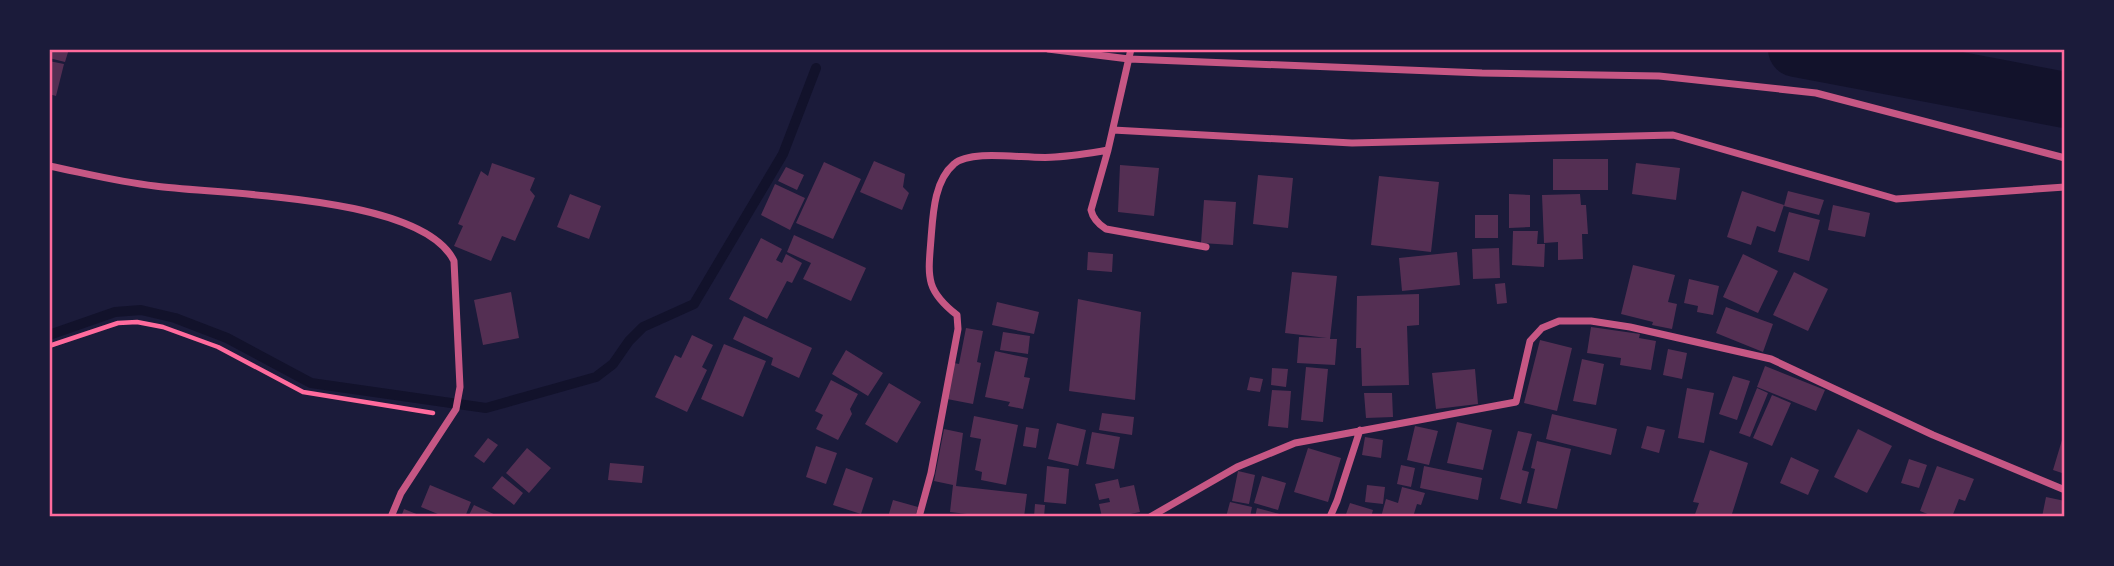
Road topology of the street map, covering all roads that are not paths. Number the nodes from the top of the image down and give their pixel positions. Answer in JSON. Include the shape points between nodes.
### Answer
{"nodes":[{"id":1,"x":1048,"y":49,"type":"edge"},
{"id":2,"x":1131,"y":49,"type":"edge"},
{"id":3,"x":1129,"y":59,"type":"junction"},
{"id":4,"x":1112,"y":130,"type":"junction"},
{"id":5,"x":1108,"y":150,"type":"junction"},
{"id":6,"x":2065,"y":158,"type":"edge"},
{"id":7,"x":49,"y":166,"type":"edge"},
{"id":8,"x":2065,"y":187,"type":"edge"},
{"id":9,"x":1206,"y":247,"type":"dead end"},
{"id":10,"x":1360,"y":430,"type":"junction"},
{"id":11,"x":2065,"y":490,"type":"edge"},
{"id":12,"x":391,"y":517,"type":"edge"},
{"id":13,"x":919,"y":517,"type":"edge"},
{"id":14,"x":1150,"y":517,"type":"edge"},
{"id":15,"x":1330,"y":517,"type":"edge"}],
"edges":[{"from":1,"to":3,"type":"street"},
{"from":2,"to":3,"type":"street"},
{"from":3,"to":4,"type":"street"},
{"from":3,"to":6,"type":"street","via":[[1482,74],[1659,76],[1816,93]]},
{"from":4,"to":5,"type":"street"},
{"from":4,"to":8,"type":"street","via":[[1352,143],[1673,135],[1896,199]]},
{"from":5,"to":9,"type":"street","via":[[1091,210],[1098,224]]},
{"from":5,"to":13,"type":"street","via":[[1053,158],[971,156],[953,164],[945,175],[932,226],[931,288],[957,314],[958,330]]},
{"from":7,"to":12,"type":"street","via":[[154,186],[320,201],[376,213],[430,235],[447,248],[454,261],[460,387],[454,412],[401,493]]},
{"from":10,"to":11,"type":"street","via":[[1516,402],[1530,341],[1542,328],[1559,321],[1591,321],[1771,359]]},
{"from":10,"to":14,"type":"street","via":[[1267,453]]},
{"from":10,"to":15,"type":"street"}]}
